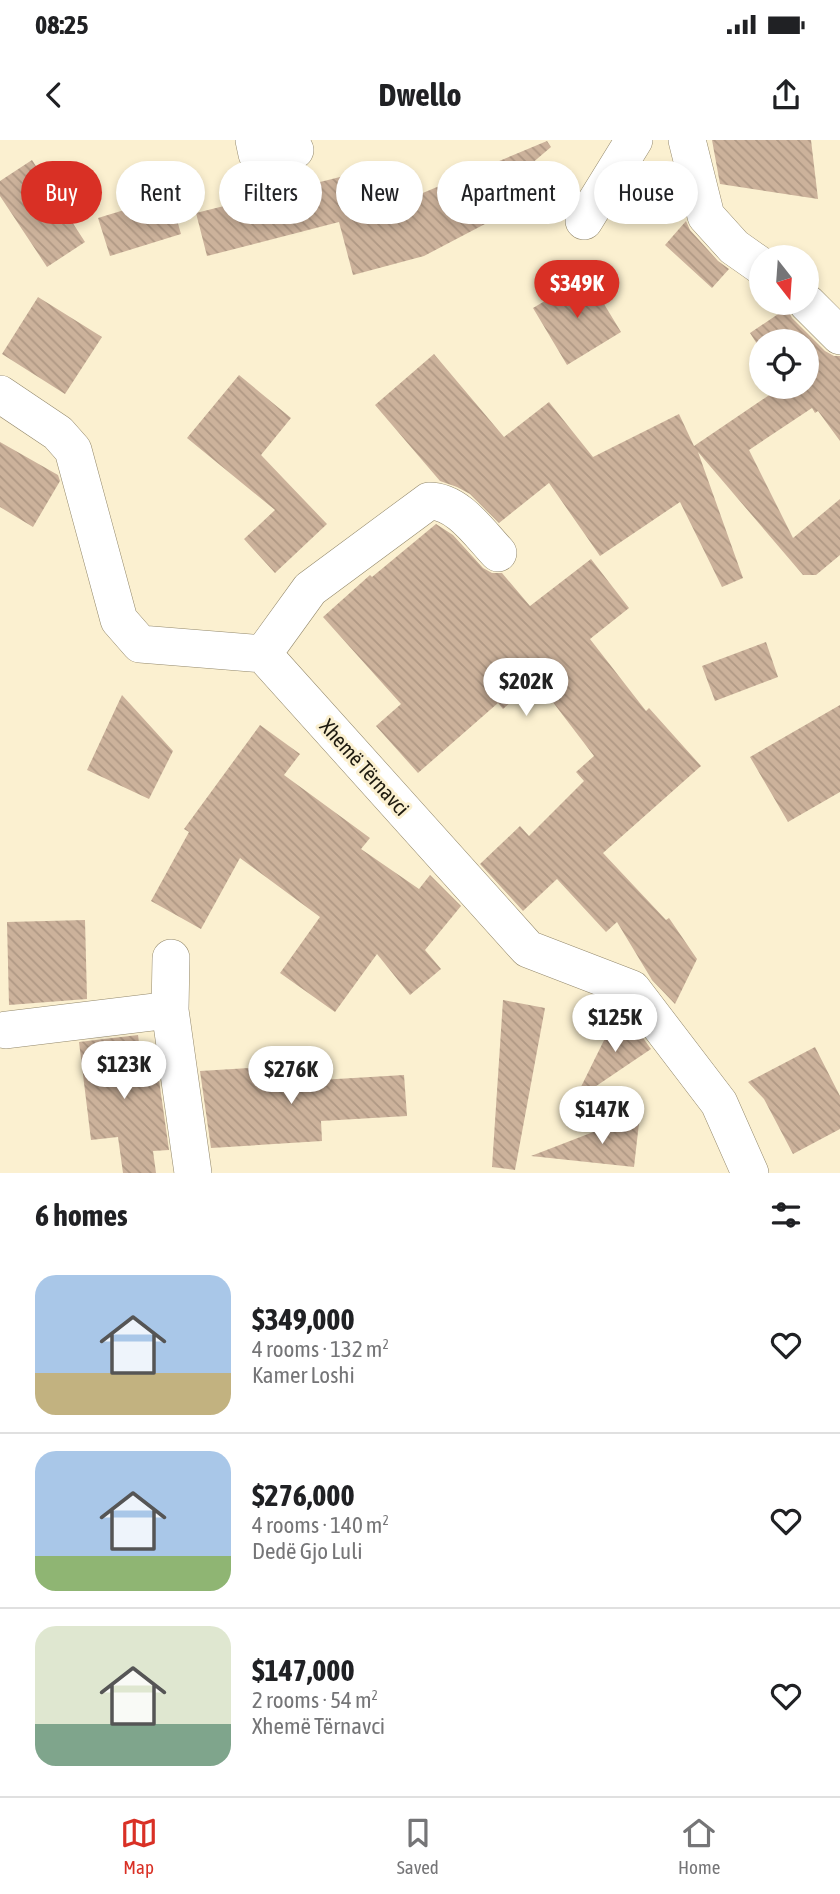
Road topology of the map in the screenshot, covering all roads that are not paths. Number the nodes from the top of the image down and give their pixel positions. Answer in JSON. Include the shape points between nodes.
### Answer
{"nodes":[{"id":1,"x":254,"y":140,"type":"edge"},
{"id":2,"x":634,"y":140,"type":"edge"},
{"id":3,"x":687,"y":140,"type":"edge"},
{"id":4,"x":295,"y":150,"type":"dead end"},
{"id":5,"x":584,"y":221,"type":"dead end"},
{"id":6,"x":749,"y":258,"type":"edge"},
{"id":7,"x":819,"y":315,"type":"edge"},
{"id":8,"x":840,"y":336,"type":"edge"},
{"id":9,"x":0,"y":394,"type":"edge"},
{"id":10,"x":498,"y":553,"type":"dead end"},
{"id":11,"x":263,"y":654,"type":"junction"},
{"id":12,"x":171,"y":958,"type":"dead end"},
{"id":13,"x":170,"y":1010,"type":"junction"},
{"id":14,"x":6,"y":1030,"type":"dead end"},
{"id":15,"x":193,"y":1173,"type":"edge"},
{"id":16,"x":750,"y":1173,"type":"edge"}],
"edges":[{"from":1,"to":4,"type":"street","via":[[257,154]]},
{"from":2,"to":5,"type":"street"},
{"from":3,"to":6,"type":"street","via":[[706,216]]},
{"from":7,"to":8,"type":"street"},
{"from":9,"to":11,"type":"street","via":[[58,433],[73,450],[119,621],[140,644]]},
{"from":10,"to":11,"type":"street","via":[[453,507],[429,501],[310,589]]},
{"from":11,"to":16,"type":"street","name":"Xhemë Tërnavci","via":[[528,949],[632,989],[719,1103]]},
{"from":12,"to":13,"type":"street"},
{"from":13,"to":14,"type":"street"},
{"from":13,"to":15,"type":"street"}]}
